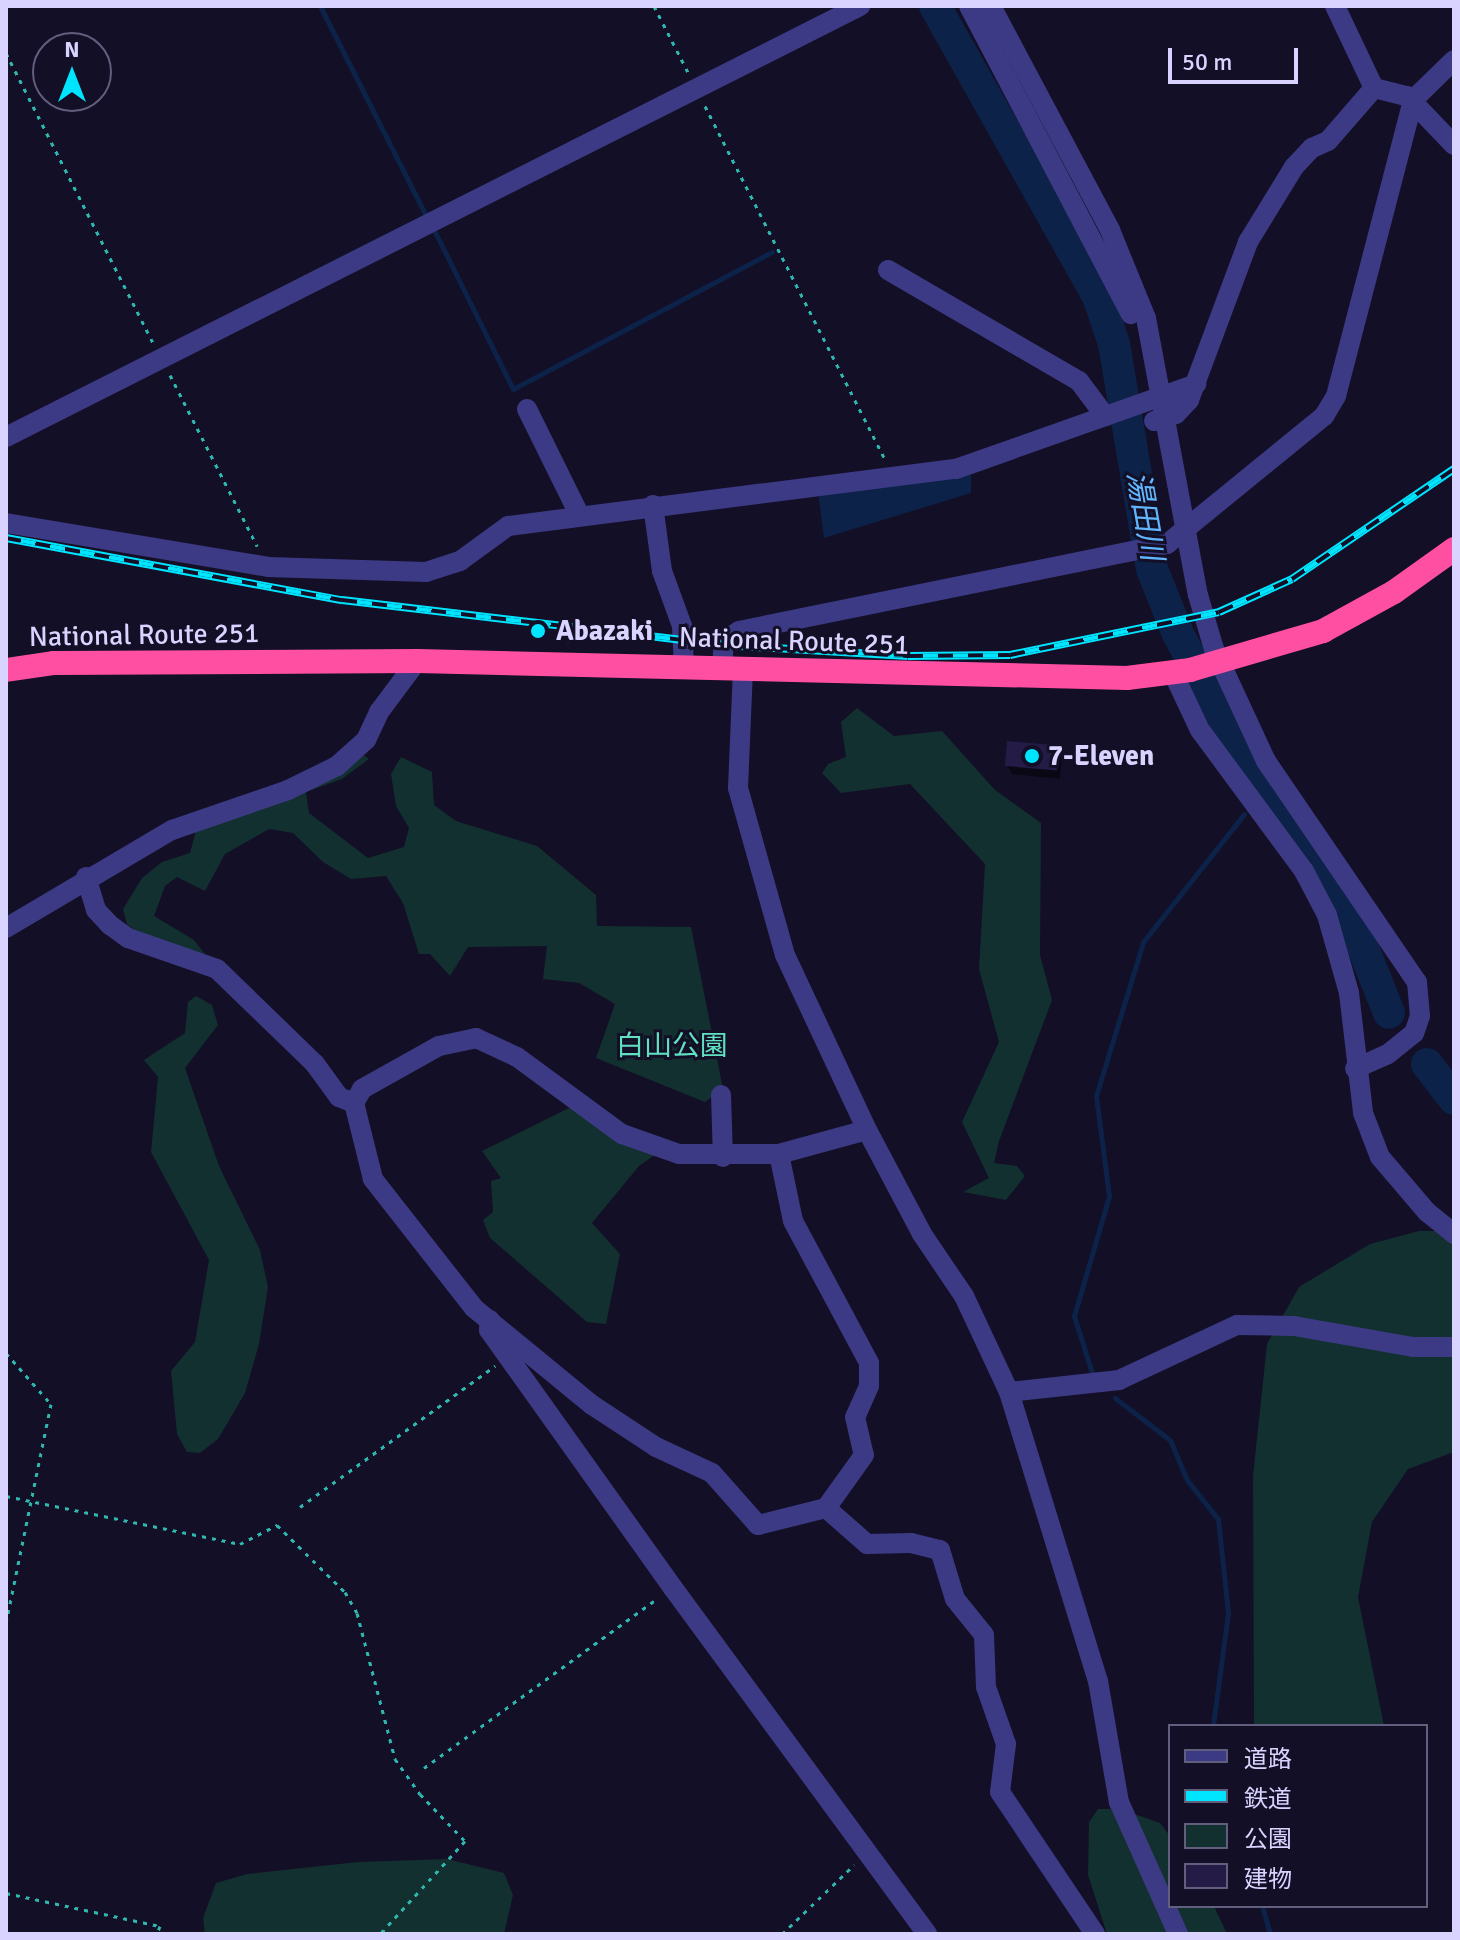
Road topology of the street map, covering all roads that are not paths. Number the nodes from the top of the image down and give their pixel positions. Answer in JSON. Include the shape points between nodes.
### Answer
{"nodes":[{"id":1,"x":860,"y":6,"type":"edge"},
{"id":2,"x":969,"y":6,"type":"edge"},
{"id":3,"x":991,"y":6,"type":"edge"},
{"id":4,"x":1335,"y":6,"type":"edge"},
{"id":5,"x":1454,"y":60,"type":"edge"},
{"id":6,"x":1374,"y":88,"type":"junction"},
{"id":7,"x":1413,"y":100,"type":"junction"},
{"id":8,"x":1454,"y":145,"type":"edge"},
{"id":9,"x":888,"y":270,"type":"dead end"},
{"id":10,"x":1196,"y":384,"type":"junction"},
{"id":11,"x":1146,"y":400,"type":"junction"},
{"id":12,"x":527,"y":409,"type":"dead end"},
{"id":13,"x":1110,"y":414,"type":"junction"},
{"id":14,"x":1154,"y":421,"type":"junction"},
{"id":15,"x":6,"y":437,"type":"edge"},
{"id":16,"x":653,"y":505,"type":"junction"},
{"id":17,"x":579,"y":514,"type":"junction"},
{"id":18,"x":6,"y":523,"type":"edge"},
{"id":19,"x":1172,"y":541,"type":"junction"},
{"id":20,"x":1454,"y":549,"type":"edge"},
{"id":21,"x":417,"y":661,"type":"junction"},
{"id":22,"x":684,"y":667,"type":"junction"},
{"id":23,"x":732,"y":668,"type":"junction"},
{"id":24,"x":6,"y":670,"type":"edge"},
{"id":25,"x":1182,"y":672,"type":"junction"},
{"id":26,"x":86,"y":877,"type":"junction"},
{"id":27,"x":6,"y":928,"type":"edge"},
{"id":28,"x":1355,"y":1069,"type":"junction"},
{"id":29,"x":721,"y":1095,"type":"dead end"},
{"id":30,"x":354,"y":1103,"type":"junction"},
{"id":31,"x":867,"y":1130,"type":"junction"},
{"id":32,"x":779,"y":1154,"type":"junction"},
{"id":33,"x":723,"y":1157,"type":"junction"},
{"id":34,"x":1454,"y":1234,"type":"edge"},
{"id":35,"x":490,"y":1320,"type":"junction"},
{"id":36,"x":1454,"y":1347,"type":"edge"},
{"id":37,"x":1009,"y":1392,"type":"junction"},
{"id":38,"x":826,"y":1508,"type":"junction"},
{"id":39,"x":1154,"y":1885,"type":"junction"},
{"id":40,"x":927,"y":1934,"type":"edge"},
{"id":41,"x":1095,"y":1934,"type":"edge"},
{"id":42,"x":1166,"y":1934,"type":"edge"},
{"id":43,"x":1178,"y":1934,"type":"edge"}],
"edges":[{"from":1,"to":15,"type":"street"},
{"from":2,"to":11,"type":"street","via":[[1122,290],[1135,325]]},
{"from":3,"to":28,"type":"street","via":[[1110,230],[1146,318],[1198,595],[1214,649],[1266,761],[1408,966],[1421,999],[1414,1033],[1388,1054]]},
{"from":4,"to":6,"type":"street"},
{"from":5,"to":7,"type":"street"},
{"from":6,"to":7,"type":"street"},
{"from":6,"to":10,"type":"street","via":[[1328,141],[1294,167],[1248,242]]},
{"from":7,"to":8,"type":"street"},
{"from":7,"to":19,"type":"street","via":[[1336,396],[1324,416]]},
{"from":9,"to":13,"type":"street","via":[[1079,381]]},
{"from":10,"to":11,"type":"street"},
{"from":10,"to":14,"type":"street","via":[[1176,414]]},
{"from":11,"to":13,"type":"street"},
{"from":11,"to":14,"type":"street"},
{"from":12,"to":17,"type":"street"},
{"from":13,"to":16,"type":"street","via":[[956,469]]},
{"from":14,"to":19,"type":"street"},
{"from":16,"to":17,"type":"street"},
{"from":16,"to":22,"type":"street","via":[[662,571],[682,626]]},
{"from":17,"to":18,"type":"street","via":[[508,526],[460,561],[426,572],[268,567]]},
{"from":19,"to":23,"type":"street","via":[[1140,552],[739,631],[724,641]]},
{"from":20,"to":25,"type":"highway","name":"National Route 251","via":[[1394,592],[1323,631]]},
{"from":21,"to":22,"type":"highway","name":"National Route 251"},
{"from":21,"to":24,"type":"highway","name":"National Route 251","via":[[54,663]]},
{"from":21,"to":26,"type":"street","via":[[379,712],[366,740],[337,766],[288,790],[172,830]]},
{"from":22,"to":23,"type":"highway","name":"National Route 251"},
{"from":23,"to":25,"type":"highway","name":"National Route 251","via":[[1028,678]]},
{"from":23,"to":31,"type":"street","via":[[735,762],[754,859],[785,955]]},
{"from":25,"to":28,"type":"street","via":[[1200,730],[1304,871],[1327,915],[1349,993]]},
{"from":26,"to":27,"type":"street"},
{"from":26,"to":30,"type":"street","via":[[96,910],[110,925],[128,938],[217,969],[315,1064],[339,1097]]},
{"from":28,"to":34,"type":"street","via":[[1363,1113],[1380,1157],[1427,1212]]},
{"from":29,"to":33,"type":"street"},
{"from":30,"to":33,"type":"street","via":[[362,1089],[439,1046],[476,1038],[517,1057],[622,1134],[679,1154]]},
{"from":30,"to":35,"type":"street","via":[[373,1179],[446,1275]]},
{"from":31,"to":32,"type":"street"},
{"from":31,"to":37,"type":"street","via":[[922,1234],[964,1296]]},
{"from":32,"to":33,"type":"street"},
{"from":32,"to":38,"type":"street","via":[[793,1221],[869,1363],[869,1386],[855,1417],[864,1455]]},
{"from":35,"to":38,"type":"street","via":[[592,1405],[656,1447],[712,1473],[758,1525]]},
{"from":35,"to":40,"type":"street","via":[[489,1330]]},
{"from":36,"to":37,"type":"street","via":[[1413,1347],[1294,1326],[1237,1325],[1119,1380]]},
{"from":37,"to":39,"type":"street","via":[[1098,1681],[1119,1802]]},
{"from":38,"to":41,"type":"street","via":[[867,1544],[911,1543],[940,1550],[955,1599],[984,1635],[986,1687],[1006,1744],[1000,1792]]},
{"from":39,"to":42,"type":"street"},
{"from":39,"to":43,"type":"street"}]}
